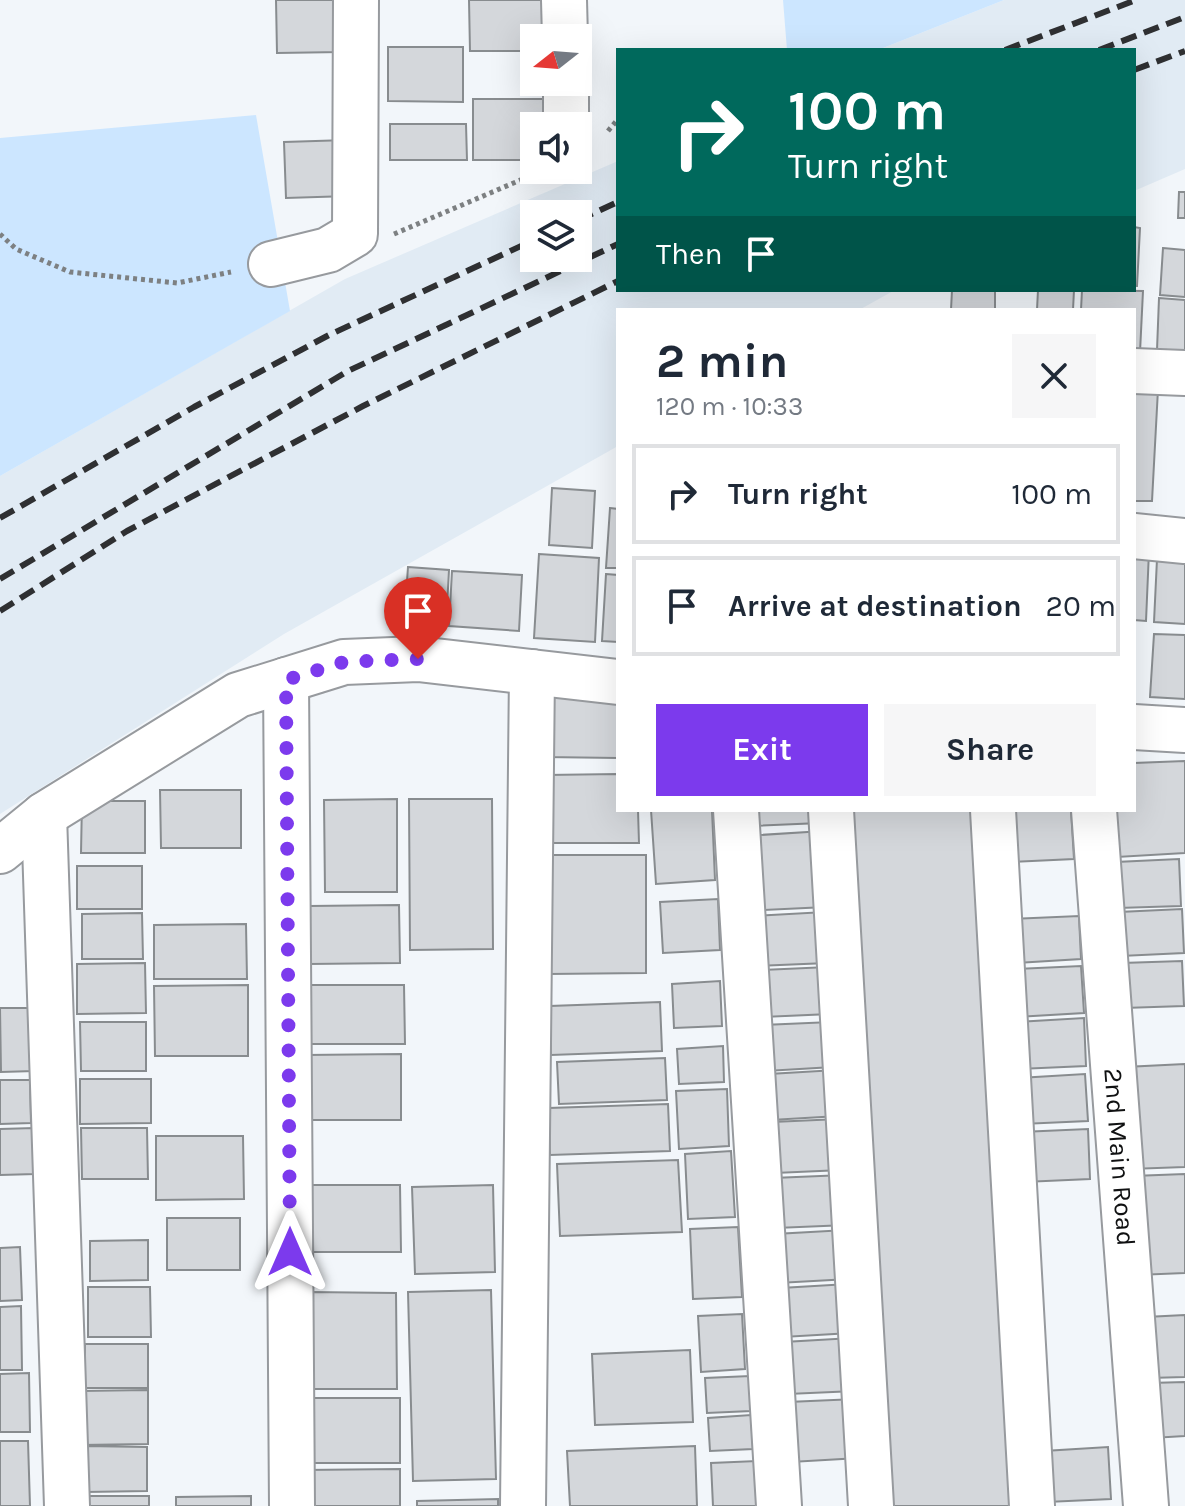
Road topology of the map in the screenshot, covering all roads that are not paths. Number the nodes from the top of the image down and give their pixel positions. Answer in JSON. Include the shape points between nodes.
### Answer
{"nodes":[{"id":1,"x":356,"y":0,"type":"edge"},
{"id":2,"x":564,"y":0,"type":"edge"},
{"id":3,"x":565,"y":24,"type":"edge"},
{"id":4,"x":271,"y":264,"type":"road end"},
{"id":5,"x":1136,"y":371,"type":"edge"},
{"id":6,"x":1185,"y":373,"type":"edge"},
{"id":7,"x":1136,"y":536,"type":"edge"},
{"id":8,"x":1185,"y":541,"type":"edge"},
{"id":9,"x":532,"y":672,"type":"junction"},
{"id":10,"x":286,"y":680,"type":"junction"},
{"id":11,"x":616,"y":682,"type":"edge"},
{"id":12,"x":1136,"y":727,"type":"edge"},
{"id":13,"x":1185,"y":730,"type":"edge"},
{"id":14,"x":736,"y":812,"type":"edge"},
{"id":15,"x":831,"y":812,"type":"edge"},
{"id":16,"x":993,"y":812,"type":"edge"},
{"id":17,"x":1094,"y":812,"type":"edge"},
{"id":18,"x":44,"y":815,"type":"junction"},
{"id":19,"x":0,"y":851,"type":"edge"},
{"id":20,"x":67,"y":1506,"type":"edge"},
{"id":21,"x":292,"y":1506,"type":"edge"},
{"id":22,"x":523,"y":1506,"type":"edge"},
{"id":23,"x":779,"y":1506,"type":"edge"},
{"id":24,"x":871,"y":1506,"type":"edge"},
{"id":25,"x":1032,"y":1506,"type":"edge"},
{"id":26,"x":1146,"y":1506,"type":"edge"}],
"edges":[{"from":1,"to":4,"type":"street","via":[[355,234],[328,250]]},
{"from":2,"to":3,"type":"street"},
{"from":5,"to":6,"type":"street"},
{"from":7,"to":8,"type":"street"},
{"from":9,"to":10,"type":"street","via":[[418,659],[344,662]]},
{"from":9,"to":11,"type":"street"},
{"from":9,"to":22,"type":"street"},
{"from":10,"to":18,"type":"street","via":[[238,695]]},
{"from":10,"to":21,"type":"street"},
{"from":12,"to":13,"type":"street"},
{"from":14,"to":23,"type":"street"},
{"from":15,"to":24,"type":"street"},
{"from":16,"to":25,"type":"street"},
{"from":17,"to":26,"type":"street","name":"2nd Main Road"},
{"from":18,"to":19,"type":"street"},
{"from":18,"to":20,"type":"street"}]}
